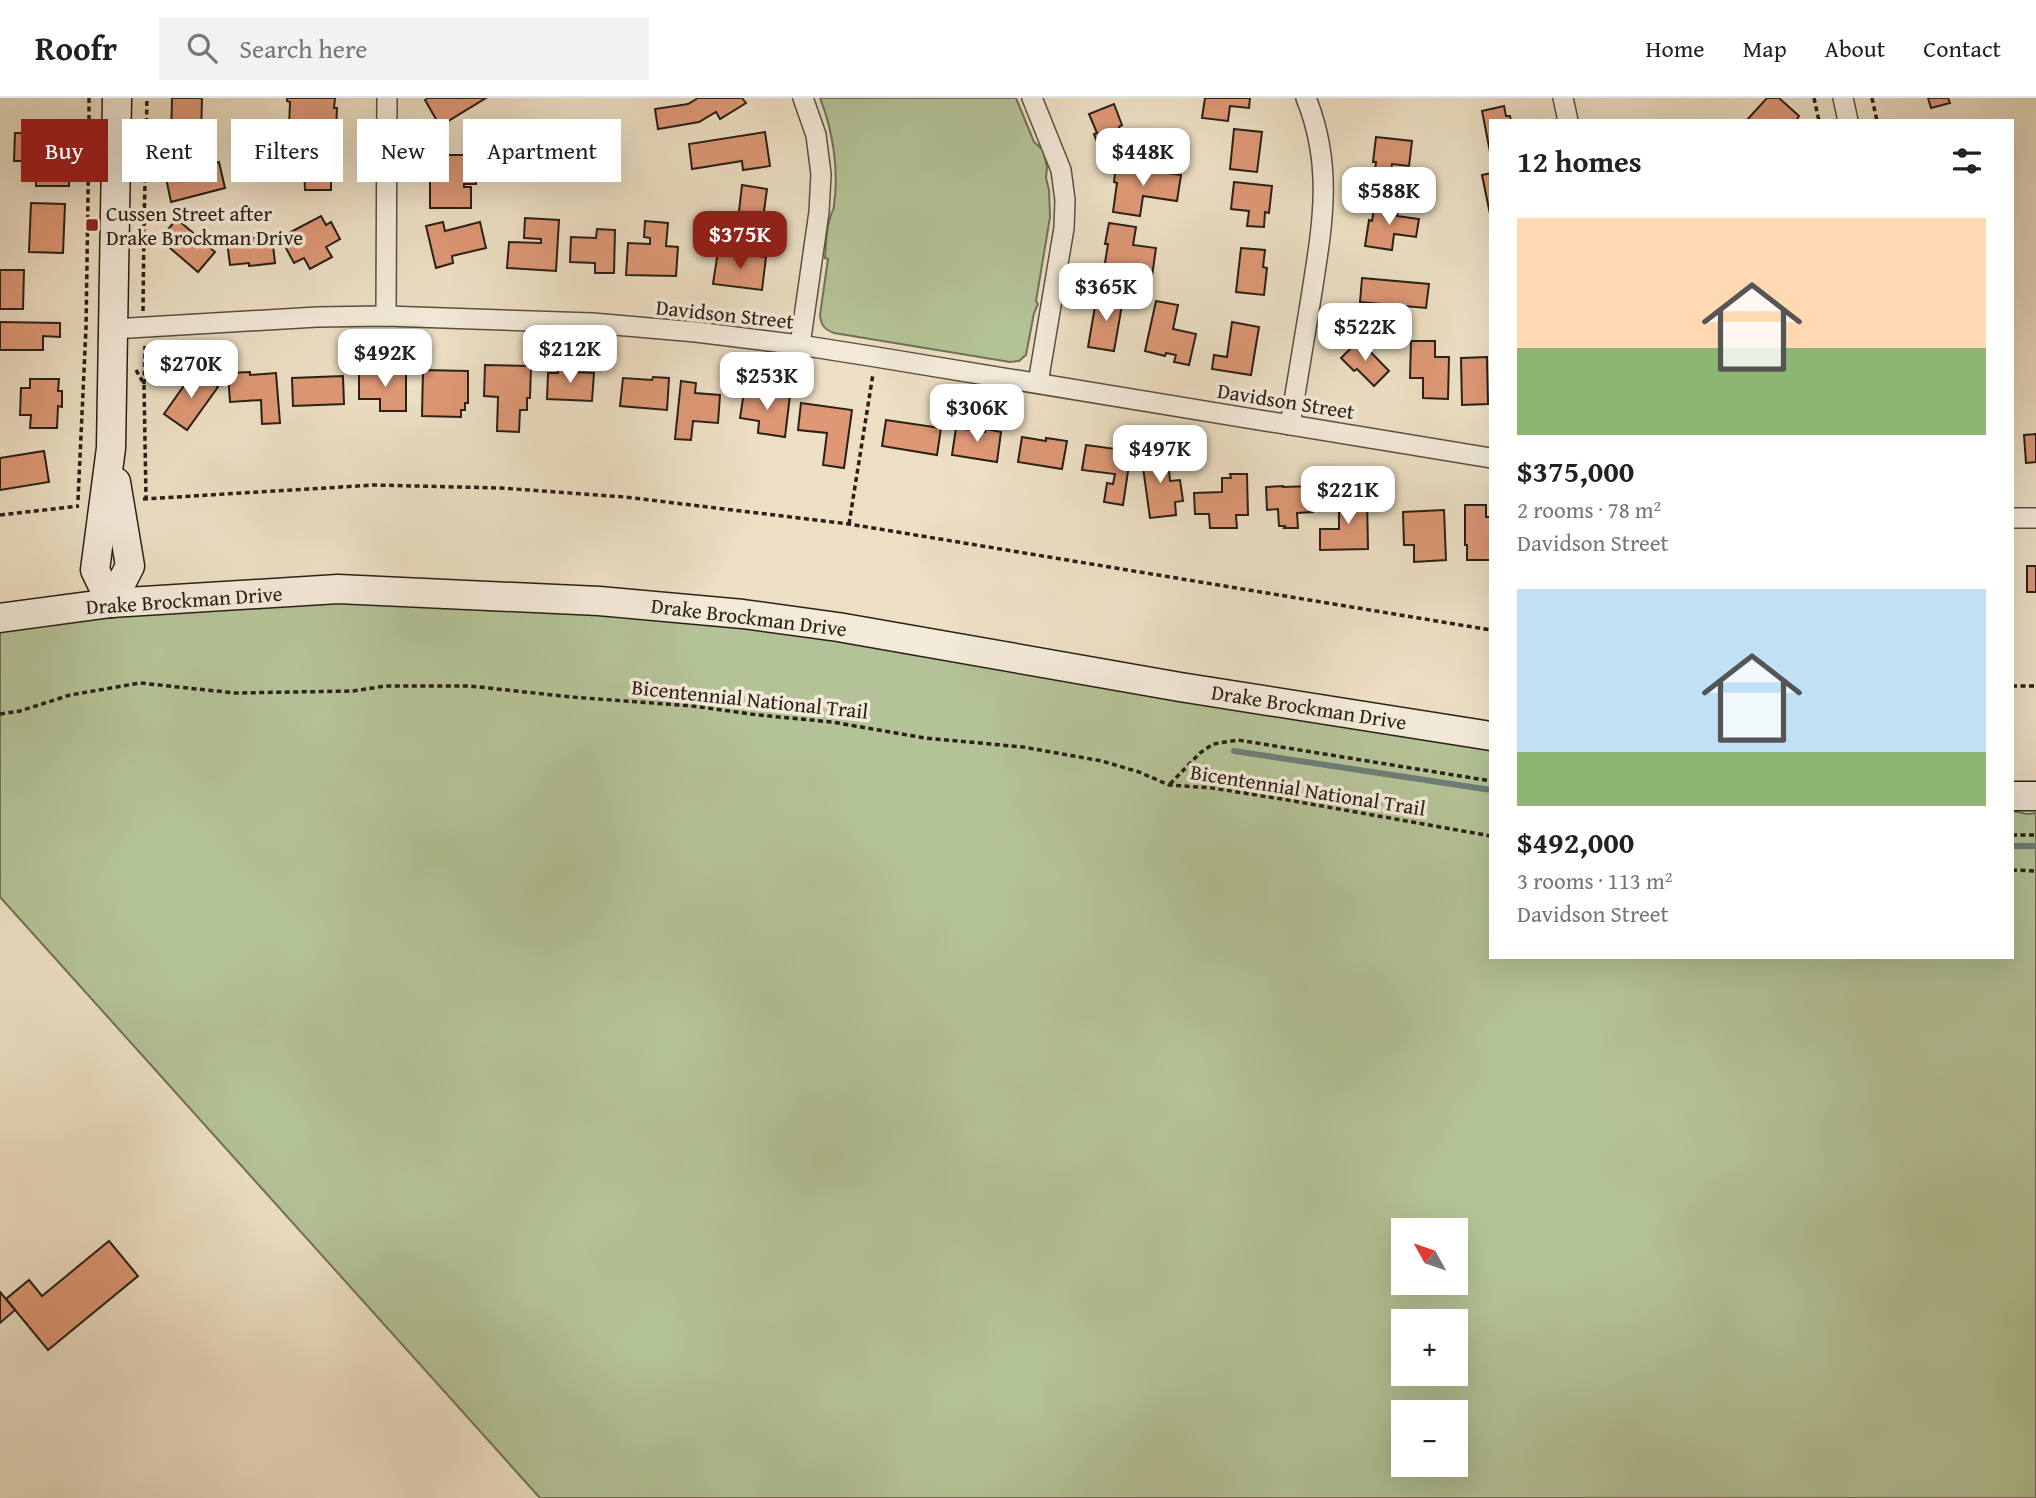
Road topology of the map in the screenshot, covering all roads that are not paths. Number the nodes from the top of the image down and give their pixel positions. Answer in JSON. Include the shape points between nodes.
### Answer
{"nodes":[{"id":1,"x":117,"y":98,"type":"edge"},
{"id":2,"x":387,"y":98,"type":"edge"},
{"id":3,"x":803,"y":98,"type":"edge"},
{"id":4,"x":1032,"y":98,"type":"edge"},
{"id":5,"x":1306,"y":98,"type":"edge"},
{"id":6,"x":1563,"y":98,"type":"edge"},
{"id":7,"x":1843,"y":98,"type":"edge"},
{"id":8,"x":1568,"y":119,"type":"edge"},
{"id":9,"x":1848,"y":119,"type":"edge"},
{"id":10,"x":386,"y":316,"type":"junction"},
{"id":11,"x":113,"y":329,"type":"junction"},
{"id":12,"x":800,"y":345,"type":"junction"},
{"id":13,"x":1038,"y":383,"type":"junction"},
{"id":14,"x":1290,"y":425,"type":"junction"},
{"id":15,"x":1489,"y":458,"type":"edge"},
{"id":16,"x":2014,"y":518,"type":"edge"},
{"id":17,"x":2036,"y":518,"type":"edge"},
{"id":18,"x":111,"y":603,"type":"junction"},
{"id":19,"x":0,"y":618,"type":"edge"},
{"id":20,"x":1489,"y":736,"type":"edge"},
{"id":21,"x":2014,"y":796,"type":"edge"},
{"id":22,"x":2036,"y":796,"type":"edge"}],
"edges":[{"from":1,"to":11,"type":"main road"},
{"from":2,"to":10,"type":"street"},
{"from":3,"to":12,"type":"street","via":[[816,135],[821,174]]},
{"from":4,"to":13,"type":"street","via":[[1061,170],[1066,200]]},
{"from":5,"to":14,"type":"street","via":[[1322,154],[1324,216]]},
{"from":6,"to":8,"type":"street"},
{"from":7,"to":9,"type":"street"},
{"from":10,"to":11,"type":"street","name":"Davidson Street"},
{"from":10,"to":12,"type":"street","name":"Davidson Street","via":[[592,323]]},
{"from":11,"to":18,"type":"main road","via":[[111,448],[95,569]]},
{"from":12,"to":13,"type":"street","name":"Davidson Street"},
{"from":13,"to":14,"type":"street","name":"Davidson Street"},
{"from":14,"to":15,"type":"street","name":"Davidson Street"},
{"from":16,"to":17,"type":"street"},
{"from":18,"to":19,"type":"main road","name":"Drake Brockman Drive"},
{"from":18,"to":20,"type":"main road","name":"Drake Brockman Drive","via":[[338,589],[599,601],[743,614]]},
{"from":21,"to":22,"type":"main road"}]}
